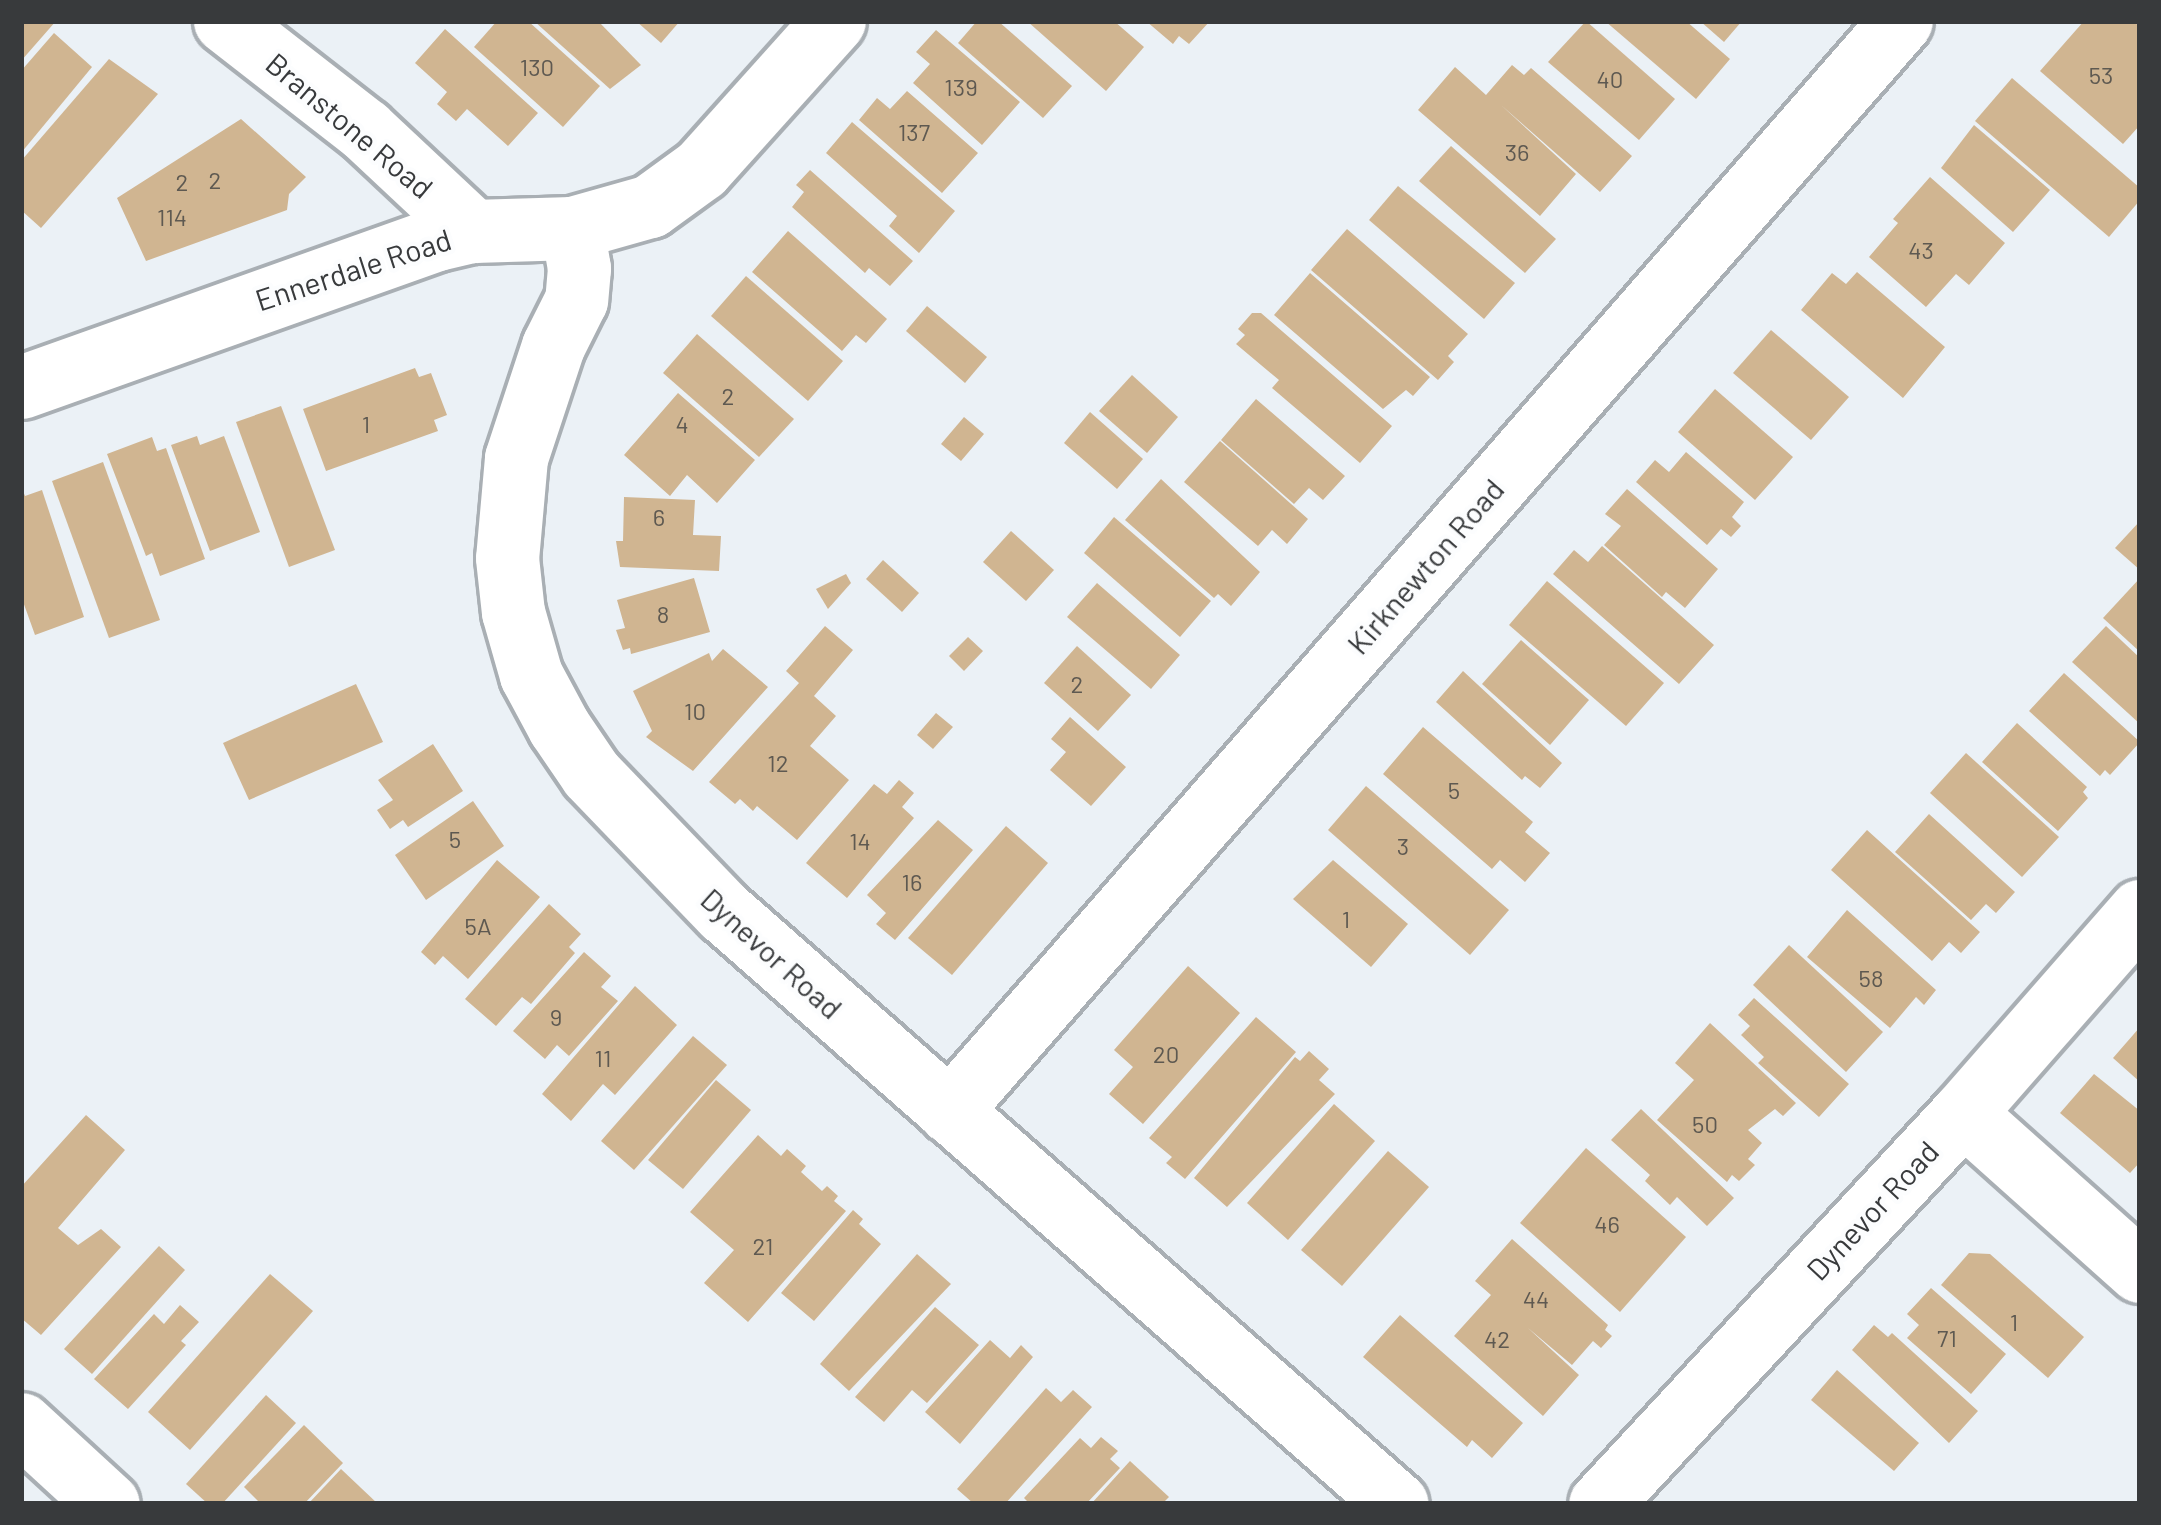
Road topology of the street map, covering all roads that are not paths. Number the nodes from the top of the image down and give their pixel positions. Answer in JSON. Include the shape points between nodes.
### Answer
{"nodes":[{"id":1,"x":225,"y":21,"type":"edge"},
{"id":2,"x":834,"y":21,"type":"edge"},
{"id":3,"x":1901,"y":21,"type":"edge"},
{"id":4,"x":572,"y":228,"type":"junction"},
{"id":5,"x":473,"y":231,"type":"junction"},
{"id":6,"x":21,"y":387,"type":"edge"},
{"id":7,"x":2140,"y":911,"type":"edge"},
{"id":8,"x":949,"y":1112,"type":"junction"},
{"id":9,"x":1963,"y":1113,"type":"junction"},
{"id":10,"x":2140,"y":1270,"type":"edge"},
{"id":11,"x":21,"y":1424,"type":"edge"},
{"id":12,"x":108,"y":1504,"type":"edge"},
{"id":13,"x":1397,"y":1504,"type":"edge"},
{"id":14,"x":1600,"y":1504,"type":"edge"}],
"edges":[{"from":1,"to":5,"type":"street","name":"Branstone Road","via":[[365,130]]},
{"from":2,"to":4,"type":"street","name":"Ennerdale Road","via":[[701,169],[650,206]]},
{"from":3,"to":8,"type":"street","name":"Kirknewton Road"},
{"from":4,"to":5,"type":"street","name":"Ennerdale Road"},
{"from":4,"to":8,"type":"street","name":"Dynevor Road","via":[[576,300],[516,458],[507,558],[531,675],[591,775],[644,833]]},
{"from":5,"to":6,"type":"street","name":"Ennerdale Road","via":[[374,258]]},
{"from":7,"to":9,"type":"street","name":"Dynevor Road"},
{"from":8,"to":13,"type":"street","name":"Dynevor Road"},
{"from":9,"to":10,"type":"street"},
{"from":9,"to":14,"type":"street","name":"Dynevor Road"},
{"from":11,"to":12,"type":"street"}]}
